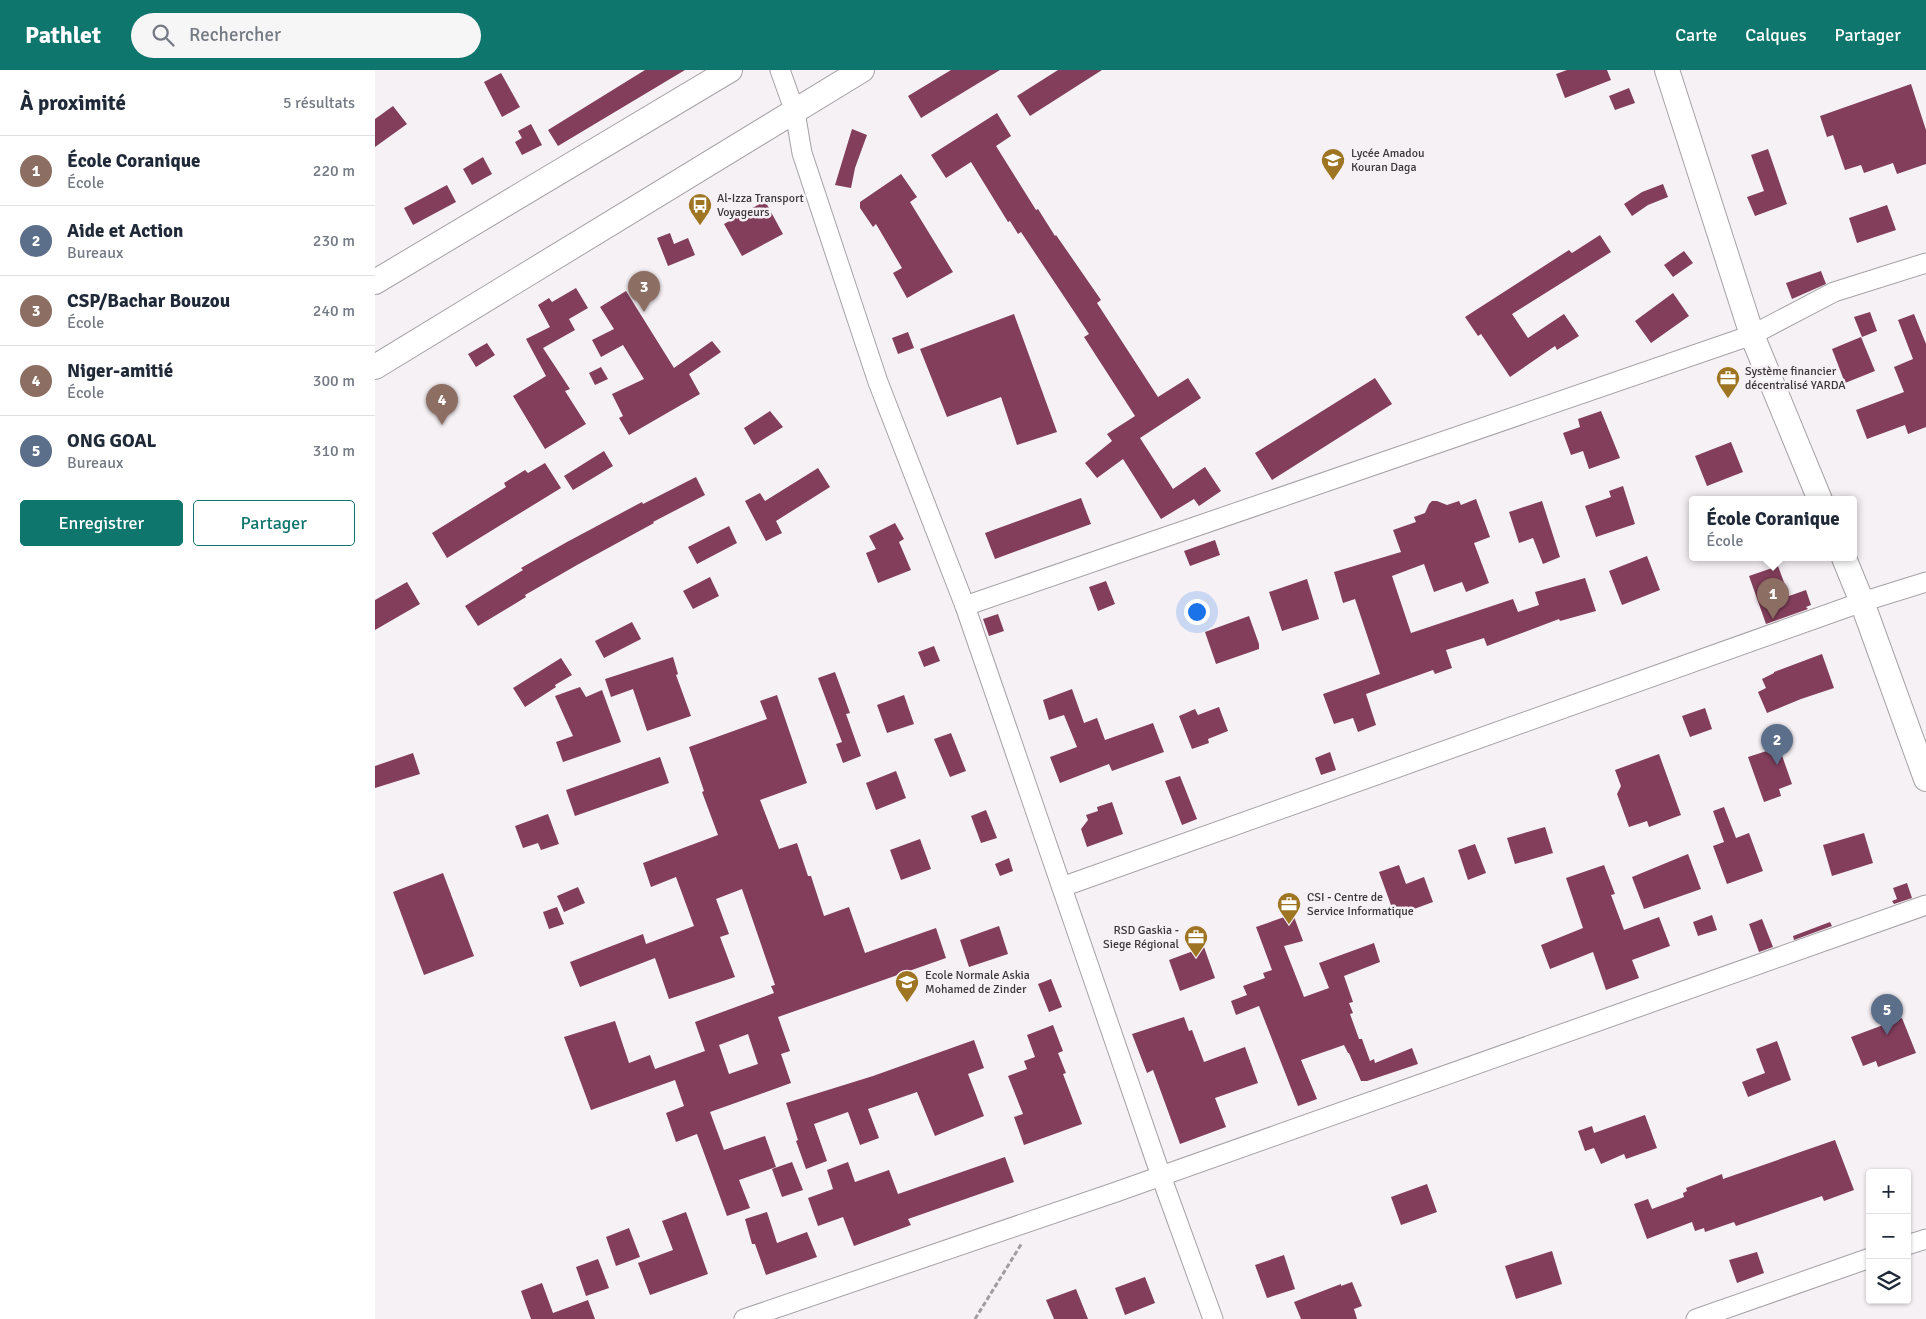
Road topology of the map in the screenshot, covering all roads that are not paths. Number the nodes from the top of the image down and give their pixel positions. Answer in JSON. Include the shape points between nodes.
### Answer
{"nodes":[{"id":1,"x":730,"y":70,"type":"edge"},
{"id":2,"x":780,"y":70,"type":"edge"},
{"id":3,"x":862,"y":70,"type":"edge"},
{"id":4,"x":1667,"y":70,"type":"edge"},
{"id":5,"x":795,"y":112,"type":"junction"},
{"id":6,"x":1926,"y":263,"type":"edge"},
{"id":7,"x":375,"y":282,"type":"edge"},
{"id":8,"x":1752,"y":335,"type":"junction"},
{"id":9,"x":375,"y":368,"type":"edge"},
{"id":10,"x":1818,"y":496,"type":"edge"},
{"id":11,"x":1845,"y":561,"type":"edge"},
{"id":12,"x":1926,"y":582,"type":"edge"},
{"id":13,"x":1863,"y":602,"type":"junction"},
{"id":14,"x":965,"y":606,"type":"junction"},
{"id":15,"x":1926,"y":779,"type":"edge"},
{"id":16,"x":1062,"y":887,"type":"junction"},
{"id":17,"x":1926,"y":905,"type":"edge"},
{"id":18,"x":1161,"y":1176,"type":"junction"},
{"id":19,"x":1926,"y":1239,"type":"edge"},
{"id":20,"x":1911,"y":1244,"type":"edge"},
{"id":21,"x":1867,"y":1259,"type":"edge"},
{"id":22,"x":744,"y":1319,"type":"edge"},
{"id":23,"x":1213,"y":1319,"type":"edge"},
{"id":24,"x":1696,"y":1319,"type":"edge"}],
"edges":[{"from":1,"to":7,"type":"street"},
{"from":2,"to":5,"type":"street"},
{"from":3,"to":5,"type":"street"},
{"from":4,"to":8,"type":"street"},
{"from":5,"to":9,"type":"street"},
{"from":5,"to":14,"type":"street","via":[[802,153],[878,382]]},
{"from":6,"to":8,"type":"street","via":[[1834,292]]},
{"from":8,"to":10,"type":"street"},
{"from":8,"to":14,"type":"street"},
{"from":11,"to":13,"type":"street"},
{"from":12,"to":13,"type":"street"},
{"from":13,"to":15,"type":"street"},
{"from":13,"to":16,"type":"street"},
{"from":14,"to":16,"type":"street"},
{"from":16,"to":18,"type":"street"},
{"from":17,"to":18,"type":"street"},
{"from":18,"to":22,"type":"street"},
{"from":18,"to":23,"type":"street"},
{"from":19,"to":20,"type":"street"},
{"from":21,"to":24,"type":"street"}]}
